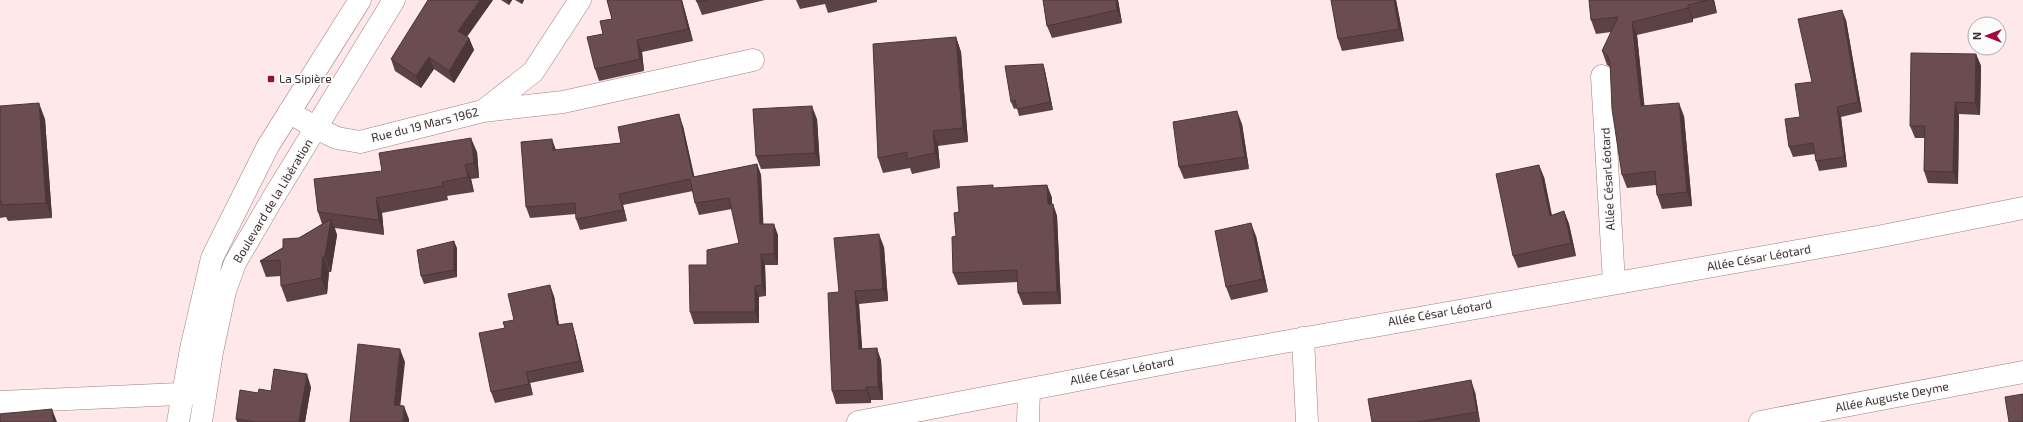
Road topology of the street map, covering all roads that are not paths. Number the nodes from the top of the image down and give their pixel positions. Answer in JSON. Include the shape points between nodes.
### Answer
{"nodes":[{"id":1,"x":360,"y":0,"type":"edge"},
{"id":2,"x":394,"y":0,"type":"edge"},
{"id":3,"x":580,"y":0,"type":"edge"},
{"id":4,"x":753,"y":60,"type":"dead end"},
{"id":5,"x":1602,"y":76,"type":"dead end"},
{"id":6,"x":483,"y":111,"type":"junction"},
{"id":7,"x":288,"y":112,"type":"junction"},
{"id":8,"x":316,"y":128,"type":"junction"},
{"id":9,"x":2023,"y":208,"type":"edge"},
{"id":10,"x":1614,"y":283,"type":"junction"},
{"id":11,"x":1303,"y":338,"type":"junction"},
{"id":12,"x":2023,"y":372,"type":"edge"},
{"id":13,"x":1029,"y":389,"type":"junction"},
{"id":14,"x":205,"y":393,"type":"junction"},
{"id":15,"x":183,"y":394,"type":"junction"},
{"id":16,"x":0,"y":402,"type":"edge"},
{"id":17,"x":178,"y":422,"type":"edge"},
{"id":18,"x":201,"y":422,"type":"edge"},
{"id":19,"x":858,"y":422,"type":"edge"},
{"id":20,"x":1028,"y":422,"type":"edge"},
{"id":21,"x":1307,"y":422,"type":"edge"},
{"id":22,"x":1760,"y":422,"type":"edge"}],
"edges":[{"from":1,"to":7,"type":"street","name":"Boulevard de la Libération"},
{"from":2,"to":8,"type":"street","name":"Boulevard de la Libération"},
{"from":3,"to":6,"type":"street","name":"Rue du 19 Mars 1962","via":[[532,72]]},
{"from":4,"to":6,"type":"street","via":[[563,102]]},
{"from":5,"to":10,"type":"street","name":"Allée CésarLéotard"},
{"from":6,"to":8,"type":"street","name":"Rue du 19 Mars 1962","via":[[360,142],[337,138]]},
{"from":7,"to":8,"type":"street","name":"Rue du 19 Mars 1962"},
{"from":7,"to":15,"type":"street","name":"Boulevard de la Libération","via":[[268,146],[212,258]]},
{"from":8,"to":14,"type":"street","name":"Boulevard de la Libération","via":[[235,263],[226,291]]},
{"from":9,"to":10,"type":"street","name":"Allée César Léotard","via":[[1877,237]]},
{"from":10,"to":11,"type":"street","name":"Allée César Léotard"},
{"from":11,"to":13,"type":"street","name":"Allée César Léotard"},
{"from":11,"to":21,"type":"street"},
{"from":12,"to":22,"type":"street","name":"Allée Auguste Deyme"},
{"from":13,"to":19,"type":"street","name":"Allée César Léotard"},
{"from":13,"to":20,"type":"street"},
{"from":14,"to":15,"type":"street"},
{"from":14,"to":18,"type":"street","name":"Boulevard de la Libération"},
{"from":15,"to":16,"type":"street"},
{"from":15,"to":17,"type":"street","name":"Boulevard de la Libération"}]}
